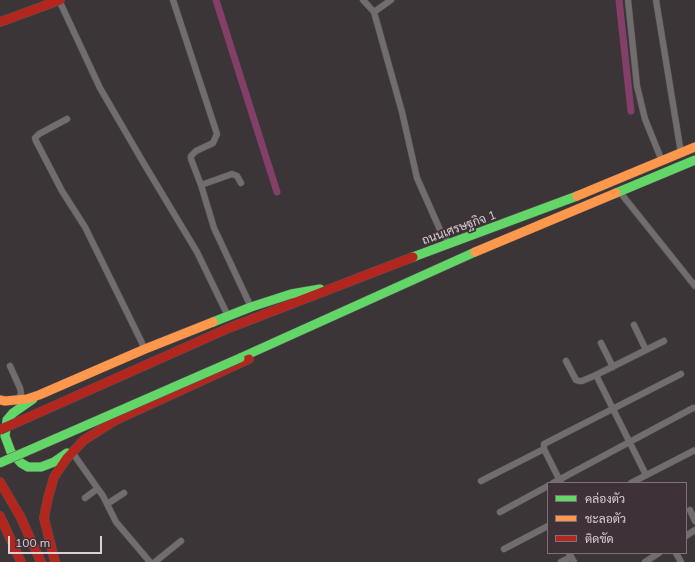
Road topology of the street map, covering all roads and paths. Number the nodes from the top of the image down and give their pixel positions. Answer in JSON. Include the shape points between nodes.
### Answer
{"nodes":[{"id":1,"x":59,"y":0,"type":"edge"},
{"id":2,"x":173,"y":0,"type":"edge"},
{"id":3,"x":363,"y":0,"type":"edge"},
{"id":4,"x":391,"y":0,"type":"edge"},
{"id":5,"x":628,"y":0,"type":"edge"},
{"id":6,"x":656,"y":0,"type":"edge"},
{"id":7,"x":374,"y":12,"type":"junction"},
{"id":8,"x":0,"y":22,"type":"edge"},
{"id":9,"x":67,"y":119,"type":"dead end"},
{"id":10,"x":695,"y":147,"type":"edge"},
{"id":11,"x":681,"y":153,"type":"junction"},
{"id":12,"x":662,"y":160,"type":"junction"},
{"id":13,"x":695,"y":160,"type":"edge"},
{"id":14,"x":241,"y":183,"type":"dead end"},
{"id":15,"x":201,"y":185,"type":"junction"},
{"id":16,"x":619,"y":191,"type":"junction"},
{"id":17,"x":450,"y":244,"type":"junction"},
{"id":18,"x":695,"y":286,"type":"edge"},
{"id":19,"x":330,"y":288,"type":"junction"},
{"id":20,"x":251,"y":307,"type":"junction"},
{"id":21,"x":228,"y":316,"type":"junction"},
{"id":22,"x":332,"y":317,"type":"junction"},
{"id":23,"x":634,"y":325,"type":"dead end"},
{"id":24,"x":664,"y":341,"type":"dead end"},
{"id":25,"x":601,"y":343,"type":"dead end"},
{"id":26,"x":145,"y":349,"type":"junction"},
{"id":27,"x":646,"y":350,"type":"junction"},
{"id":28,"x":566,"y":361,"type":"dead end"},
{"id":29,"x":10,"y":366,"type":"dead end"},
{"id":30,"x":613,"y":367,"type":"junction"},
{"id":31,"x":682,"y":374,"type":"dead end"},
{"id":32,"x":596,"y":375,"type":"junction"},
{"id":33,"x":53,"y":389,"type":"junction"},
{"id":34,"x":19,"y":399,"type":"junction"},
{"id":35,"x":0,"y":400,"type":"edge"},
{"id":36,"x":693,"y":408,"type":"dead end"},
{"id":37,"x":613,"y":409,"type":"junction"},
{"id":38,"x":0,"y":430,"type":"edge"},
{"id":39,"x":84,"y":440,"type":"junction"},
{"id":40,"x":629,"y":442,"type":"junction"},
{"id":41,"x":544,"y":449,"type":"junction"},
{"id":42,"x":695,"y":450,"type":"edge"},
{"id":43,"x":72,"y":452,"type":"junction"},
{"id":44,"x":0,"y":463,"type":"edge"},
{"id":45,"x":646,"y":475,"type":"junction"},
{"id":46,"x":481,"y":481,"type":"dead end"},
{"id":47,"x":560,"y":481,"type":"edge"},
{"id":48,"x":0,"y":482,"type":"edge"},
{"id":49,"x":633,"y":482,"type":"edge"},
{"id":50,"x":547,"y":487,"type":"edge"},
{"id":51,"x":98,"y":488,"type":"junction"},
{"id":52,"x":124,"y":493,"type":"dead end"},
{"id":53,"x":84,"y":498,"type":"dead end"},
{"id":54,"x":107,"y":504,"type":"junction"},
{"id":55,"x":690,"y":510,"type":"dead end"},
{"id":56,"x":500,"y":512,"type":"dead end"},
{"id":57,"x":0,"y":516,"type":"edge"},
{"id":58,"x":695,"y":521,"type":"edge"},
{"id":59,"x":547,"y":527,"type":"edge"},
{"id":60,"x":181,"y":541,"type":"dead end"},
{"id":61,"x":504,"y":549,"type":"dead end"},
{"id":62,"x":657,"y":554,"type":"edge"},
{"id":63,"x":571,"y":557,"type":"edge"},
{"id":64,"x":21,"y":562,"type":"edge"},
{"id":65,"x":41,"y":562,"type":"edge"},
{"id":66,"x":55,"y":562,"type":"edge"},
{"id":67,"x":150,"y":562,"type":"edge"},
{"id":68,"x":155,"y":562,"type":"edge"},
{"id":69,"x":561,"y":562,"type":"edge"},
{"id":70,"x":645,"y":562,"type":"edge"}],
"edges":[{"from":1,"to":8,"type":"main road"},
{"from":1,"to":21,"type":"street","via":[[100,88],[194,247]]},
{"from":2,"to":15,"type":"street","via":[[217,134],[213,143],[191,156]]},
{"from":3,"to":7,"type":"street"},
{"from":4,"to":7,"type":"street"},
{"from":5,"to":12,"type":"street","via":[[637,86],[645,119]]},
{"from":6,"to":11,"type":"street"},
{"from":7,"to":17,"type":"street","via":[[402,112],[417,178],[441,232]]},
{"from":9,"to":26,"type":"street","via":[[39,134],[35,138],[36,141],[62,191],[85,227]]},
{"from":10,"to":11,"type":"main road","name":"ถนนเศรษฐกิจ 1"},
{"from":11,"to":12,"type":"main road","name":"ถนนเศรษฐกิจ 1"},
{"from":12,"to":17,"type":"main road","name":"ถนนเศรษฐกิจ 1","via":[[549,207]]},
{"from":13,"to":16,"type":"main road"},
{"from":14,"to":15,"type":"street","via":[[237,176],[232,174]]},
{"from":15,"to":20,"type":"street","via":[[214,228]]},
{"from":16,"to":18,"type":"street"},
{"from":16,"to":22,"type":"main road","via":[[444,265]]},
{"from":17,"to":19,"type":"main road","name":"ถนนเศรษฐกิจ 1"},
{"from":19,"to":20,"type":"main road","via":[[302,291]]},
{"from":19,"to":38,"type":"main road","name":"ถนนเศรษฐกิจ 1","bridge":true,"via":[[229,328]]},
{"from":20,"to":21,"type":"main road"},
{"from":21,"to":26,"type":"main road"},
{"from":22,"to":39,"type":"main road","via":[[309,332],[114,421]]},
{"from":22,"to":44,"type":"main road","bridge":true},
{"from":23,"to":27,"type":"street"},
{"from":24,"to":27,"type":"street"},
{"from":25,"to":30,"type":"street"},
{"from":26,"to":33,"type":"main road"},
{"from":27,"to":30,"type":"street"},
{"from":28,"to":32,"type":"street","via":[[576,380],[582,381]]},
{"from":29,"to":34,"type":"street","via":[[20,388]]},
{"from":30,"to":32,"type":"street"},
{"from":31,"to":37,"type":"street"},
{"from":32,"to":37,"type":"street"},
{"from":33,"to":34,"type":"main road","via":[[27,399]]},
{"from":33,"to":39,"type":"main road","via":[[13,412],[7,420],[5,436],[11,452],[28,467],[41,467],[54,462]]},
{"from":34,"to":35,"type":"main road"},
{"from":36,"to":40,"type":"street"},
{"from":37,"to":40,"type":"street"},
{"from":37,"to":41,"type":"street","via":[[544,444]]},
{"from":39,"to":43,"type":"main road"},
{"from":40,"to":45,"type":"street"},
{"from":40,"to":47,"type":"street"},
{"from":41,"to":46,"type":"street"},
{"from":41,"to":47,"type":"street"},
{"from":42,"to":45,"type":"street"},
{"from":43,"to":51,"type":"street"},
{"from":43,"to":66,"type":"main road","via":[[54,477],[44,518]]},
{"from":45,"to":49,"type":"street"},
{"from":48,"to":65,"type":"main road","via":[[20,516]]},
{"from":50,"to":56,"type":"street"},
{"from":51,"to":53,"type":"street"},
{"from":51,"to":54,"type":"street"},
{"from":52,"to":54,"type":"street"},
{"from":54,"to":67,"type":"street","via":[[116,522]]},
{"from":55,"to":58,"type":"street"},
{"from":57,"to":64,"type":"main road"},
{"from":59,"to":61,"type":"street"},
{"from":60,"to":68,"type":"street"},
{"from":62,"to":70,"type":"street"},
{"from":63,"to":69,"type":"street"}]}
